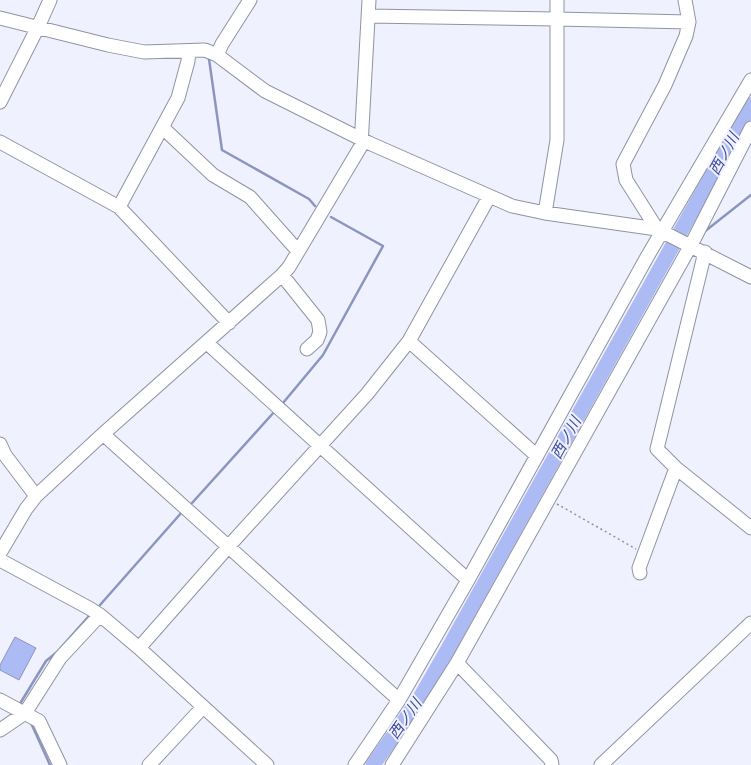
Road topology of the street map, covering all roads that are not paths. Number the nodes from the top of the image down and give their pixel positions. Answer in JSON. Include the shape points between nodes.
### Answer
{"nodes":[{"id":1,"x":50,"y":0,"type":"edge"},
{"id":2,"x":250,"y":0,"type":"edge"},
{"id":3,"x":368,"y":0,"type":"edge"},
{"id":4,"x":557,"y":0,"type":"edge"},
{"id":5,"x":684,"y":0,"type":"edge"},
{"id":6,"x":368,"y":16,"type":"junction"},
{"id":7,"x":0,"y":18,"type":"edge"},
{"id":8,"x":557,"y":19,"type":"junction"},
{"id":9,"x":689,"y":22,"type":"junction"},
{"id":10,"x":38,"y":27,"type":"junction"},
{"id":11,"x":189,"y":50,"type":"junction"},
{"id":12,"x":217,"y":55,"type":"junction"},
{"id":13,"x":751,"y":80,"type":"edge"},
{"id":14,"x":0,"y":102,"type":"edge"},
{"id":15,"x":163,"y":128,"type":"junction"},
{"id":16,"x":751,"y":128,"type":"edge"},
{"id":17,"x":362,"y":140,"type":"junction"},
{"id":18,"x":0,"y":142,"type":"edge"},
{"id":19,"x":489,"y":197,"type":"junction"},
{"id":20,"x":119,"y":207,"type":"junction"},
{"id":21,"x":545,"y":213,"type":"junction"},
{"id":22,"x":662,"y":231,"type":"junction"},
{"id":23,"x":687,"y":244,"type":"junction"},
{"id":24,"x":298,"y":251,"type":"junction"},
{"id":25,"x":705,"y":252,"type":"junction"},
{"id":26,"x":282,"y":275,"type":"junction"},
{"id":27,"x":751,"y":277,"type":"edge"},
{"id":28,"x":228,"y":323,"type":"junction"},
{"id":29,"x":409,"y":341,"type":"junction"},
{"id":30,"x":206,"y":343,"type":"junction"},
{"id":31,"x":307,"y":349,"type":"dead end"},
{"id":32,"x":103,"y":434,"type":"junction"},
{"id":33,"x":0,"y":444,"type":"edge"},
{"id":34,"x":320,"y":446,"type":"junction"},
{"id":35,"x":536,"y":456,"type":"junction"},
{"id":36,"x":676,"y":468,"type":"junction"},
{"id":37,"x":36,"y":496,"type":"junction"},
{"id":38,"x":751,"y":528,"type":"edge"},
{"id":39,"x":228,"y":546,"type":"junction"},
{"id":40,"x":0,"y":553,"type":"edge"},
{"id":41,"x":0,"y":560,"type":"edge"},
{"id":42,"x":640,"y":573,"type":"dead end"},
{"id":43,"x":468,"y":580,"type":"junction"},
{"id":44,"x":100,"y":615,"type":"junction"},
{"id":45,"x":751,"y":623,"type":"edge"},
{"id":46,"x":139,"y":648,"type":"junction"},
{"id":47,"x":457,"y":662,"type":"junction"},
{"id":48,"x":0,"y":700,"type":"edge"},
{"id":49,"x":399,"y":700,"type":"junction"},
{"id":50,"x":203,"y":707,"type":"junction"},
{"id":51,"x":25,"y":713,"type":"junction"},
{"id":52,"x":0,"y":730,"type":"edge"},
{"id":53,"x":60,"y":765,"type":"edge"},
{"id":54,"x":149,"y":765,"type":"edge"},
{"id":55,"x":266,"y":765,"type":"edge"},
{"id":56,"x":355,"y":765,"type":"edge"},
{"id":57,"x":392,"y":765,"type":"edge"},
{"id":58,"x":552,"y":765,"type":"edge"},
{"id":59,"x":601,"y":765,"type":"edge"}],
"edges":[{"from":1,"to":10,"type":"street"},
{"from":2,"to":12,"type":"street"},
{"from":3,"to":6,"type":"street"},
{"from":4,"to":8,"type":"street"},
{"from":5,"to":9,"type":"street"},
{"from":6,"to":8,"type":"street"},
{"from":6,"to":17,"type":"street"},
{"from":7,"to":10,"type":"street"},
{"from":8,"to":9,"type":"street"},
{"from":8,"to":21,"type":"street","via":[[557,140]]},
{"from":9,"to":22,"type":"street","via":[[686,36],[665,85],[623,164],[626,180]]},
{"from":10,"to":11,"type":"street","via":[[144,52]]},
{"from":10,"to":14,"type":"street"},
{"from":11,"to":12,"type":"street","via":[[205,50]]},
{"from":11,"to":15,"type":"street","via":[[178,98]]},
{"from":12,"to":17,"type":"street","via":[[265,92]]},
{"from":13,"to":22,"type":"street"},
{"from":15,"to":20,"type":"street"},
{"from":15,"to":24,"type":"street","via":[[213,174],[250,197]]},
{"from":16,"to":23,"type":"street"},
{"from":17,"to":19,"type":"street"},
{"from":17,"to":24,"type":"street","via":[[361,146]]},
{"from":18,"to":20,"type":"street"},
{"from":19,"to":21,"type":"street","via":[[512,206]]},
{"from":19,"to":29,"type":"street"},
{"from":20,"to":28,"type":"street"},
{"from":21,"to":22,"type":"street"},
{"from":22,"to":23,"type":"street"},
{"from":22,"to":35,"type":"street"},
{"from":23,"to":25,"type":"street"},
{"from":23,"to":47,"type":"street"},
{"from":24,"to":26,"type":"street"},
{"from":25,"to":27,"type":"street"},
{"from":25,"to":36,"type":"street","via":[[657,449]]},
{"from":26,"to":28,"type":"street"},
{"from":26,"to":31,"type":"street","via":[[318,320],[320,332]]},
{"from":28,"to":30,"type":"street"},
{"from":29,"to":34,"type":"street","via":[[367,394]]},
{"from":29,"to":35,"type":"street"},
{"from":30,"to":32,"type":"street"},
{"from":30,"to":34,"type":"street"},
{"from":32,"to":37,"type":"street"},
{"from":32,"to":39,"type":"street"},
{"from":33,"to":37,"type":"street","via":[[5,455]]},
{"from":34,"to":39,"type":"street"},
{"from":34,"to":43,"type":"street"},
{"from":35,"to":43,"type":"street"},
{"from":36,"to":38,"type":"street"},
{"from":36,"to":42,"type":"street","via":[[644,553]]},
{"from":37,"to":40,"type":"street"},
{"from":39,"to":46,"type":"street"},
{"from":39,"to":49,"type":"street"},
{"from":41,"to":44,"type":"street"},
{"from":43,"to":49,"type":"street"},
{"from":44,"to":46,"type":"street"},
{"from":44,"to":51,"type":"street","via":[[60,658]]},
{"from":45,"to":59,"type":"street"},
{"from":46,"to":50,"type":"street"},
{"from":47,"to":57,"type":"street"},
{"from":47,"to":58,"type":"street","via":[[551,760]]},
{"from":48,"to":51,"type":"street"},
{"from":49,"to":56,"type":"street"},
{"from":50,"to":54,"type":"street"},
{"from":50,"to":55,"type":"street"},
{"from":51,"to":52,"type":"street"},
{"from":51,"to":53,"type":"street","via":[[39,721]]}]}
